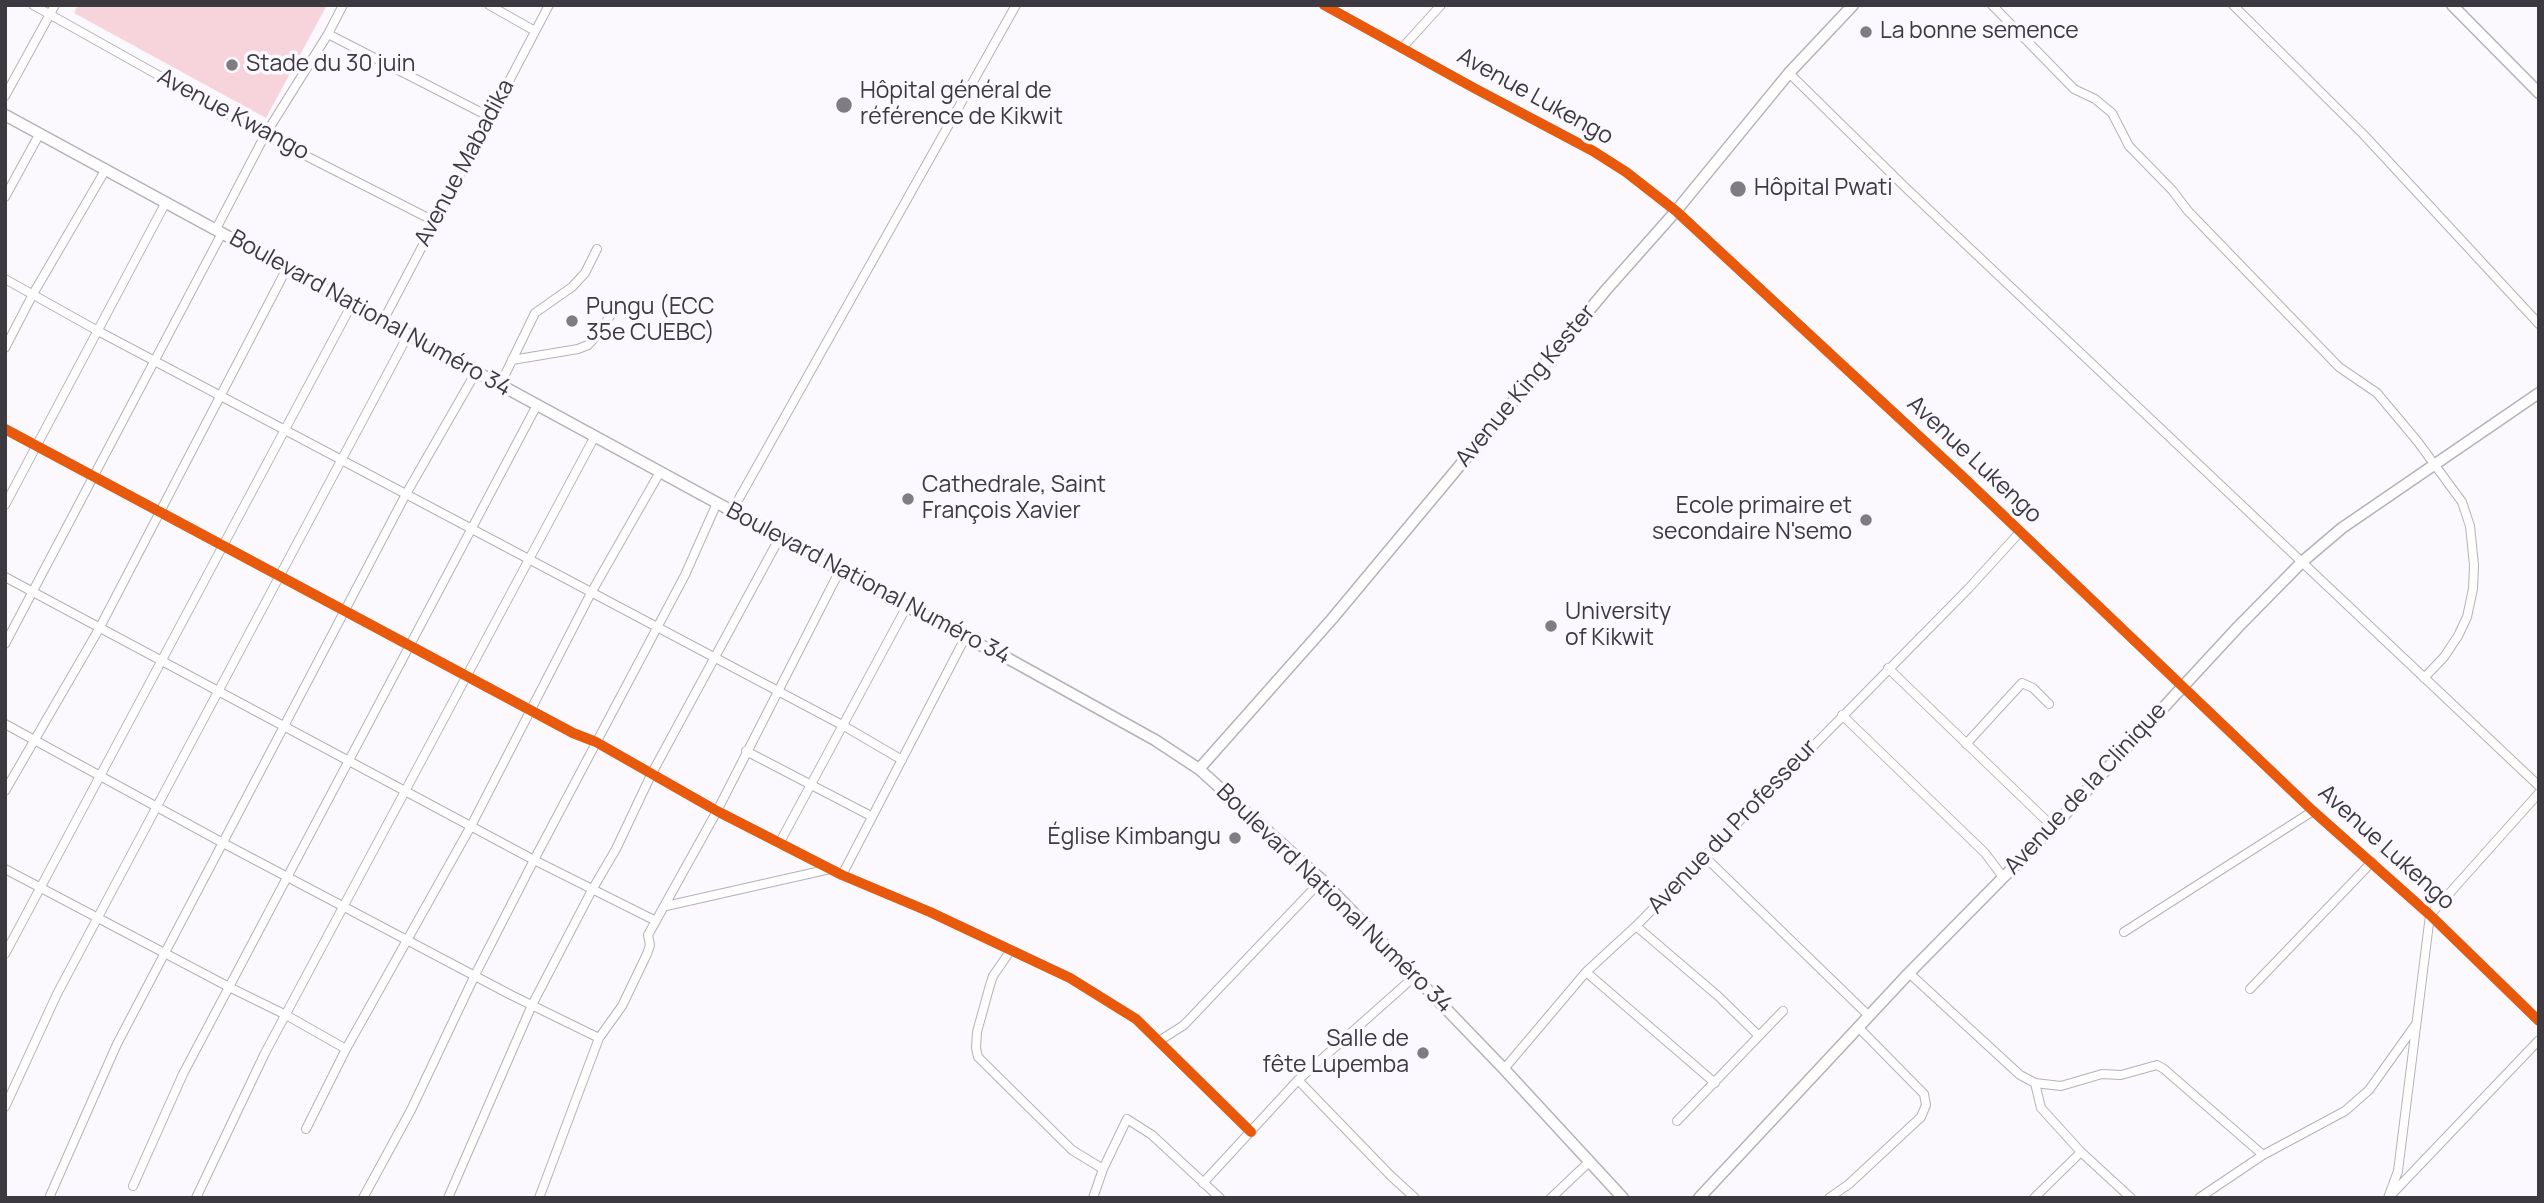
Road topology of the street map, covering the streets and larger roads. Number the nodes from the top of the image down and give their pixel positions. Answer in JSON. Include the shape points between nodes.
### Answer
{"nodes":[{"id":1,"x":33,"y":5,"type":"edge"},
{"id":2,"x":55,"y":5,"type":"edge"},
{"id":3,"x":343,"y":5,"type":"edge"},
{"id":4,"x":489,"y":5,"type":"edge"},
{"id":5,"x":549,"y":5,"type":"edge"},
{"id":6,"x":1016,"y":5,"type":"edge"},
{"id":7,"x":1441,"y":5,"type":"edge"},
{"id":8,"x":1853,"y":5,"type":"edge"},
{"id":9,"x":1992,"y":5,"type":"edge"},
{"id":10,"x":2233,"y":5,"type":"edge"},
{"id":11,"x":2452,"y":5,"type":"edge"},
{"id":12,"x":1328,"y":6,"type":"edge"},
{"id":13,"x":50,"y":15,"type":"junction"},
{"id":14,"x":535,"y":31,"type":"junction"},
{"id":15,"x":328,"y":34,"type":"junction"},
{"id":16,"x":1402,"y":48,"type":"junction"},
{"id":17,"x":1789,"y":73,"type":"junction"},
{"id":18,"x":2539,"y":93,"type":"edge"},
{"id":19,"x":5,"y":96,"type":"edge"},
{"id":20,"x":5,"y":115,"type":"edge"},
{"id":21,"x":490,"y":117,"type":"junction"},
{"id":22,"x":40,"y":133,"type":"junction"},
{"id":23,"x":265,"y":135,"type":"junction"},
{"id":24,"x":106,"y":169,"type":"junction"},
{"id":25,"x":5,"y":197,"type":"edge"},
{"id":26,"x":166,"y":202,"type":"junction"},
{"id":27,"x":1676,"y":211,"type":"junction"},
{"id":28,"x":434,"y":221,"type":"junction"},
{"id":29,"x":219,"y":231,"type":"junction"},
{"id":30,"x":597,"y":249,"type":"dead end"},
{"id":31,"x":287,"y":268,"type":"junction"},
{"id":32,"x":5,"y":279,"type":"edge"},
{"id":33,"x":33,"y":294,"type":"junction"},
{"id":34,"x":352,"y":304,"type":"junction"},
{"id":35,"x":617,"y":305,"type":"dead end"},
{"id":36,"x":383,"y":321,"type":"junction"},
{"id":37,"x":2539,"y":324,"type":"edge"},
{"id":38,"x":98,"y":331,"type":"junction"},
{"id":39,"x":408,"y":335,"type":"junction"},
{"id":40,"x":5,"y":348,"type":"edge"},
{"id":41,"x":512,"y":360,"type":"junction"},
{"id":42,"x":155,"y":361,"type":"junction"},
{"id":43,"x":476,"y":372,"type":"junction"},
{"id":44,"x":499,"y":385,"type":"junction"},
{"id":45,"x":2539,"y":393,"type":"edge"},
{"id":46,"x":221,"y":395,"type":"junction"},
{"id":47,"x":537,"y":405,"type":"junction"},
{"id":48,"x":285,"y":428,"type":"junction"},
{"id":49,"x":5,"y":429,"type":"edge"},
{"id":50,"x":595,"y":436,"type":"junction"},
{"id":51,"x":37,"y":446,"type":"junction"},
{"id":52,"x":342,"y":459,"type":"junction"},
{"id":53,"x":2434,"y":466,"type":"junction"},
{"id":54,"x":660,"y":472,"type":"junction"},
{"id":55,"x":94,"y":477,"type":"junction"},
{"id":56,"x":407,"y":495,"type":"junction"},
{"id":57,"x":717,"y":503,"type":"junction"},
{"id":58,"x":5,"y":505,"type":"edge"},
{"id":59,"x":732,"y":511,"type":"junction"},
{"id":60,"x":161,"y":512,"type":"junction"},
{"id":61,"x":471,"y":529,"type":"junction"},
{"id":62,"x":2020,"y":532,"type":"junction"},
{"id":63,"x":780,"y":537,"type":"junction"},
{"id":64,"x":224,"y":545,"type":"junction"},
{"id":65,"x":528,"y":561,"type":"junction"},
{"id":66,"x":2302,"y":562,"type":"junction"},
{"id":67,"x":840,"y":570,"type":"junction"},
{"id":68,"x":280,"y":575,"type":"junction"},
{"id":69,"x":5,"y":577,"type":"edge"},
{"id":70,"x":33,"y":592,"type":"junction"},
{"id":71,"x":591,"y":593,"type":"junction"},
{"id":72,"x":907,"y":606,"type":"junction"},
{"id":73,"x":346,"y":610,"type":"junction"},
{"id":74,"x":99,"y":629,"type":"junction"},
{"id":75,"x":657,"y":629,"type":"junction"},
{"id":76,"x":965,"y":638,"type":"junction"},
{"id":77,"x":5,"y":644,"type":"edge"},
{"id":78,"x":409,"y":645,"type":"junction"},
{"id":79,"x":716,"y":659,"type":"junction"},
{"id":80,"x":163,"y":662,"type":"junction"},
{"id":81,"x":1888,"y":668,"type":"junction"},
{"id":82,"x":468,"y":675,"type":"junction"},
{"id":83,"x":2424,"y":678,"type":"junction"},
{"id":84,"x":2183,"y":687,"type":"junction"},
{"id":85,"x":219,"y":691,"type":"junction"},
{"id":86,"x":778,"y":691,"type":"junction"},
{"id":87,"x":2049,"y":704,"type":"dead end"},
{"id":88,"x":532,"y":710,"type":"junction"},
{"id":89,"x":1842,"y":715,"type":"junction"},
{"id":90,"x":5,"y":724,"type":"edge"},
{"id":91,"x":285,"y":725,"type":"junction"},
{"id":92,"x":844,"y":726,"type":"junction"},
{"id":93,"x":35,"y":741,"type":"junction"},
{"id":94,"x":596,"y":742,"type":"junction"},
{"id":95,"x":1966,"y":744,"type":"junction"},
{"id":96,"x":746,"y":751,"type":"junction"},
{"id":97,"x":347,"y":760,"type":"junction"},
{"id":98,"x":902,"y":760,"type":"junction"},
{"id":99,"x":1199,"y":769,"type":"junction"},
{"id":100,"x":100,"y":775,"type":"junction"},
{"id":101,"x":651,"y":775,"type":"junction"},
{"id":102,"x":812,"y":785,"type":"junction"},
{"id":103,"x":2539,"y":786,"type":"edge"},
{"id":104,"x":5,"y":791,"type":"edge"},
{"id":105,"x":405,"y":791,"type":"junction"},
{"id":106,"x":2539,"y":793,"type":"edge"},
{"id":107,"x":157,"y":807,"type":"junction"},
{"id":108,"x":717,"y":811,"type":"junction"},
{"id":109,"x":2314,"y":811,"type":"junction"},
{"id":110,"x":872,"y":816,"type":"junction"},
{"id":111,"x":471,"y":826,"type":"junction"},
{"id":112,"x":2053,"y":827,"type":"junction"},
{"id":113,"x":780,"y":842,"type":"junction"},
{"id":114,"x":223,"y":843,"type":"junction"},
{"id":115,"x":1704,"y":856,"type":"junction"},
{"id":116,"x":534,"y":860,"type":"junction"},
{"id":117,"x":2372,"y":862,"type":"junction"},
{"id":118,"x":5,"y":869,"type":"edge"},
{"id":119,"x":831,"y":869,"type":"junction"},
{"id":120,"x":842,"y":875,"type":"junction"},
{"id":121,"x":286,"y":876,"type":"junction"},
{"id":122,"x":2003,"y":877,"type":"junction"},
{"id":123,"x":1322,"y":880,"type":"junction"},
{"id":124,"x":40,"y":887,"type":"junction"},
{"id":125,"x":592,"y":890,"type":"junction"},
{"id":126,"x":344,"y":906,"type":"junction"},
{"id":127,"x":666,"y":906,"type":"junction"},
{"id":128,"x":2430,"y":915,"type":"junction"},
{"id":129,"x":99,"y":917,"type":"junction"},
{"id":130,"x":656,"y":921,"type":"junction"},
{"id":131,"x":1636,"y":926,"type":"junction"},
{"id":132,"x":2124,"y":932,"type":"dead end"},
{"id":133,"x":408,"y":939,"type":"junction"},
{"id":134,"x":1011,"y":950,"type":"junction"},
{"id":135,"x":165,"y":953,"type":"junction"},
{"id":136,"x":5,"y":954,"type":"edge"},
{"id":137,"x":1586,"y":972,"type":"junction"},
{"id":138,"x":1909,"y":973,"type":"junction"},
{"id":139,"x":475,"y":975,"type":"junction"},
{"id":140,"x":1415,"y":976,"type":"junction"},
{"id":141,"x":229,"y":987,"type":"junction"},
{"id":142,"x":2250,"y":989,"type":"dead end"},
{"id":143,"x":533,"y":1005,"type":"junction"},
{"id":144,"x":1783,"y":1012,"type":"dead end"},
{"id":145,"x":286,"y":1015,"type":"junction"},
{"id":146,"x":1869,"y":1016,"type":"junction"},
{"id":147,"x":2417,"y":1021,"type":"junction"},
{"id":148,"x":2539,"y":1021,"type":"edge"},
{"id":149,"x":1858,"y":1027,"type":"junction"},
{"id":150,"x":1759,"y":1036,"type":"junction"},
{"id":151,"x":599,"y":1038,"type":"junction"},
{"id":152,"x":2539,"y":1040,"type":"edge"},
{"id":153,"x":1159,"y":1041,"type":"junction"},
{"id":154,"x":346,"y":1049,"type":"junction"},
{"id":155,"x":1504,"y":1069,"type":"junction"},
{"id":156,"x":1298,"y":1080,"type":"junction"},
{"id":157,"x":1715,"y":1083,"type":"junction"},
{"id":158,"x":2035,"y":1083,"type":"junction"},
{"id":159,"x":5,"y":1107,"type":"edge"},
{"id":160,"x":1676,"y":1121,"type":"dead end"},
{"id":161,"x":306,"y":1129,"type":"dead end"},
{"id":162,"x":1251,"y":1132,"type":"junction"},
{"id":163,"x":2081,"y":1152,"type":"junction"},
{"id":164,"x":2263,"y":1156,"type":"junction"},
{"id":165,"x":1589,"y":1162,"type":"junction"},
{"id":166,"x":1103,"y":1169,"type":"junction"},
{"id":167,"x":1203,"y":1183,"type":"junction"},
{"id":168,"x":133,"y":1186,"type":"dead end"},
{"id":169,"x":1094,"y":1197,"type":"edge"},
{"id":170,"x":49,"y":1198,"type":"edge"},
{"id":171,"x":196,"y":1198,"type":"edge"},
{"id":172,"x":363,"y":1198,"type":"edge"},
{"id":173,"x":448,"y":1198,"type":"edge"},
{"id":174,"x":539,"y":1198,"type":"edge"},
{"id":175,"x":1220,"y":1198,"type":"edge"},
{"id":176,"x":1415,"y":1198,"type":"edge"},
{"id":177,"x":1551,"y":1198,"type":"edge"},
{"id":178,"x":1623,"y":1198,"type":"edge"},
{"id":179,"x":1699,"y":1198,"type":"edge"},
{"id":180,"x":1829,"y":1198,"type":"edge"},
{"id":181,"x":2034,"y":1198,"type":"edge"},
{"id":182,"x":2131,"y":1198,"type":"edge"},
{"id":183,"x":2199,"y":1198,"type":"edge"},
{"id":184,"x":2389,"y":1198,"type":"edge"}],
"edges":[{"from":1,"to":13,"type":"street","name":"Avenue Kwango"},
{"from":2,"to":13,"type":"street"},
{"from":3,"to":15,"type":"street"},
{"from":4,"to":14,"type":"street"},
{"from":5,"to":14,"type":"street","name":"Avenue Mabadika"},
{"from":6,"to":59,"type":"street"},
{"from":7,"to":16,"type":"street"},
{"from":8,"to":17,"type":"street","name":"Avenue King Kester"},
{"from":9,"to":53,"type":"street","via":[[2074,89],[2112,113],[2129,146],[2339,367],[2376,393]]},
{"from":10,"to":37,"type":"street","via":[[2364,135]]},
{"from":11,"to":18,"type":"street"},
{"from":12,"to":16,"type":"street","name":"Avenue Lukengo"},
{"from":13,"to":19,"type":"street"},
{"from":13,"to":23,"type":"street","name":"Avenue Kwango"},
{"from":14,"to":21,"type":"street","name":"Avenue Mabadika"},
{"from":15,"to":21,"type":"street"},
{"from":15,"to":23,"type":"street"},
{"from":16,"to":27,"type":"street","name":"Avenue Lukengo","via":[[1592,151]]},
{"from":17,"to":27,"type":"street","name":"Avenue King Kester"},
{"from":17,"to":66,"type":"street"},
{"from":20,"to":22,"type":"street","name":"Boulevard National Numéro 34"},
{"from":21,"to":28,"type":"street","name":"Avenue Mabadika"},
{"from":22,"to":24,"type":"street","name":"Boulevard National Numéro 34"},
{"from":22,"to":25,"type":"street"},
{"from":23,"to":28,"type":"street","name":"Avenue Kwango"},
{"from":23,"to":29,"type":"street"},
{"from":24,"to":26,"type":"street","name":"Boulevard National Numéro 34"},
{"from":24,"to":33,"type":"street"},
{"from":26,"to":29,"type":"street","name":"Boulevard National Numéro 34"},
{"from":26,"to":38,"type":"street"},
{"from":27,"to":62,"type":"street","name":"Avenue Lukengo"},
{"from":27,"to":99,"type":"street","name":"Avenue King Kester"},
{"from":28,"to":36,"type":"street","name":"Avenue Mabadika"},
{"from":29,"to":31,"type":"street","name":"Boulevard National Numéro 34"},
{"from":29,"to":42,"type":"street"},
{"from":30,"to":41,"type":"street","via":[[586,273],[572,288],[535,313]]},
{"from":31,"to":34,"type":"street","name":"Boulevard National Numéro 34"},
{"from":31,"to":46,"type":"street"},
{"from":32,"to":33,"type":"street"},
{"from":33,"to":38,"type":"street"},
{"from":33,"to":40,"type":"street"},
{"from":34,"to":36,"type":"street","name":"Boulevard National Numéro 34"},
{"from":34,"to":48,"type":"street"},
{"from":35,"to":41,"type":"street","via":[[589,345]]},
{"from":36,"to":39,"type":"street","name":"Boulevard National Numéro 34"},
{"from":38,"to":42,"type":"street"},
{"from":38,"to":51,"type":"street"},
{"from":39,"to":43,"type":"street","name":"Boulevard National Numéro 34"},
{"from":39,"to":52,"type":"street"},
{"from":41,"to":44,"type":"street"},
{"from":42,"to":46,"type":"street"},
{"from":42,"to":55,"type":"street"},
{"from":43,"to":44,"type":"street","name":"Boulevard National Numéro 34"},
{"from":43,"to":56,"type":"street"},
{"from":44,"to":47,"type":"street","name":"Boulevard National Numéro 34"},
{"from":45,"to":53,"type":"street","name":"Avenue de la Clinique"},
{"from":46,"to":48,"type":"street"},
{"from":46,"to":60,"type":"street"},
{"from":47,"to":50,"type":"street","name":"Boulevard National Numéro 34"},
{"from":47,"to":61,"type":"street"},
{"from":48,"to":52,"type":"street"},
{"from":48,"to":64,"type":"street"},
{"from":49,"to":51,"type":"street"},
{"from":50,"to":54,"type":"street","name":"Boulevard National Numéro 34"},
{"from":50,"to":65,"type":"street"},
{"from":51,"to":55,"type":"street"},
{"from":51,"to":58,"type":"street"},
{"from":52,"to":56,"type":"street"},
{"from":52,"to":68,"type":"street"},
{"from":53,"to":66,"type":"street","name":"Avenue de la Clinique","via":[[2342,528]]},
{"from":53,"to":83,"type":"street","via":[[2462,502],[2470,526],[2474,577],[2467,617],[2458,636]]},
{"from":54,"to":57,"type":"street","name":"Boulevard National Numéro 34"},
{"from":54,"to":71,"type":"street"},
{"from":55,"to":60,"type":"street"},
{"from":55,"to":70,"type":"street"},
{"from":56,"to":61,"type":"street"},
{"from":56,"to":73,"type":"street"},
{"from":57,"to":59,"type":"street","name":"Boulevard National Numéro 34"},
{"from":57,"to":75,"type":"street"},
{"from":59,"to":63,"type":"street","name":"Boulevard National Numéro 34"},
{"from":60,"to":64,"type":"street"},
{"from":60,"to":74,"type":"street"},
{"from":61,"to":65,"type":"street"},
{"from":61,"to":78,"type":"street"},
{"from":62,"to":81,"type":"street","name":"Avenue du Professeur"},
{"from":62,"to":84,"type":"street","name":"Avenue Lukengo"},
{"from":63,"to":67,"type":"street","name":"Boulevard National Numéro 34"},
{"from":63,"to":79,"type":"street"},
{"from":64,"to":68,"type":"street"},
{"from":64,"to":80,"type":"street"},
{"from":65,"to":71,"type":"street"},
{"from":65,"to":82,"type":"street"},
{"from":66,"to":83,"type":"street"},
{"from":66,"to":84,"type":"street","name":"Avenue de la Clinique"},
{"from":67,"to":72,"type":"street","name":"Boulevard National Numéro 34"},
{"from":67,"to":86,"type":"street"},
{"from":68,"to":73,"type":"street"},
{"from":68,"to":85,"type":"street"},
{"from":69,"to":70,"type":"street"},
{"from":70,"to":74,"type":"street"},
{"from":70,"to":77,"type":"street"},
{"from":71,"to":75,"type":"street"},
{"from":71,"to":88,"type":"street"},
{"from":72,"to":76,"type":"street","name":"Boulevard National Numéro 34"},
{"from":72,"to":92,"type":"street"},
{"from":73,"to":78,"type":"street"},
{"from":73,"to":91,"type":"street"},
{"from":74,"to":80,"type":"street"},
{"from":74,"to":93,"type":"street"},
{"from":75,"to":79,"type":"street"},
{"from":75,"to":94,"type":"street"},
{"from":76,"to":98,"type":"street"},
{"from":76,"to":99,"type":"street","name":"Boulevard National Numéro 34","via":[[1155,740]]},
{"from":78,"to":82,"type":"street"},
{"from":78,"to":97,"type":"street"},
{"from":79,"to":86,"type":"street"},
{"from":79,"to":101,"type":"street"},
{"from":80,"to":85,"type":"street"},
{"from":80,"to":100,"type":"street"},
{"from":81,"to":89,"type":"street","name":"Avenue du Professeur"},
{"from":81,"to":95,"type":"street"},
{"from":82,"to":88,"type":"street"},
{"from":82,"to":105,"type":"street"},
{"from":83,"to":103,"type":"street"},
{"from":84,"to":109,"type":"street","name":"Avenue Lukengo"},
{"from":84,"to":112,"type":"street","name":"Avenue de la Clinique"},
{"from":85,"to":91,"type":"street"},
{"from":85,"to":107,"type":"street"},
{"from":86,"to":92,"type":"street"},
{"from":86,"to":96,"type":"street"},
{"from":87,"to":95,"type":"street","via":[[2022,683]]},
{"from":88,"to":94,"type":"street"},
{"from":88,"to":111,"type":"street"},
{"from":89,"to":115,"type":"street","name":"Avenue du Professeur"},
{"from":89,"to":122,"type":"street"},
{"from":90,"to":93,"type":"street"},
{"from":91,"to":97,"type":"street"},
{"from":91,"to":114,"type":"street"},
{"from":92,"to":98,"type":"street"},
{"from":92,"to":102,"type":"street"},
{"from":93,"to":100,"type":"street"},
{"from":93,"to":104,"type":"street"},
{"from":94,"to":101,"type":"street"},
{"from":94,"to":116,"type":"street"},
{"from":95,"to":112,"type":"street"},
{"from":96,"to":102,"type":"street"},
{"from":96,"to":108,"type":"street"},
{"from":97,"to":105,"type":"street"},
{"from":97,"to":121,"type":"street"},
{"from":98,"to":110,"type":"street"},
{"from":99,"to":123,"type":"street","name":"Boulevard National Numéro 34"},
{"from":100,"to":107,"type":"street"},
{"from":100,"to":124,"type":"street"},
{"from":101,"to":108,"type":"street"},
{"from":101,"to":125,"type":"street"},
{"from":102,"to":110,"type":"street"},
{"from":102,"to":113,"type":"street"},
{"from":105,"to":111,"type":"street"},
{"from":105,"to":126,"type":"street"},
{"from":106,"to":128,"type":"street"},
{"from":107,"to":114,"type":"street"},
{"from":107,"to":129,"type":"street"},
{"from":108,"to":113,"type":"street"},
{"from":108,"to":127,"type":"street"},
{"from":109,"to":117,"type":"street","name":"Avenue Lukengo"},
{"from":109,"to":132,"type":"street"},
{"from":110,"to":120,"type":"street"},
{"from":111,"to":116,"type":"street"},
{"from":111,"to":133,"type":"street"},
{"from":112,"to":122,"type":"street","name":"Avenue de la Clinique"},
{"from":113,"to":119,"type":"street"},
{"from":114,"to":121,"type":"street"},
{"from":114,"to":135,"type":"street"},
{"from":115,"to":131,"type":"street","name":"Avenue du Professeur"},
{"from":115,"to":146,"type":"street"},
{"from":116,"to":125,"type":"street"},
{"from":116,"to":139,"type":"street"},
{"from":117,"to":128,"type":"street","name":"Avenue Lukengo"},
{"from":117,"to":142,"type":"street"},
{"from":118,"to":124,"type":"street"},
{"from":119,"to":120,"type":"street"},
{"from":119,"to":127,"type":"street"},
{"from":120,"to":134,"type":"street"},
{"from":121,"to":126,"type":"street"},
{"from":121,"to":141,"type":"street"},
{"from":122,"to":138,"type":"street","name":"Avenue de la Clinique"},
{"from":123,"to":140,"type":"street","name":"Boulevard National Numéro 34"},
{"from":123,"to":153,"type":"street","via":[[1184,1025]]},
{"from":124,"to":129,"type":"street"},
{"from":124,"to":136,"type":"street"},
{"from":125,"to":130,"type":"street"},
{"from":125,"to":143,"type":"street"},
{"from":126,"to":133,"type":"street"},
{"from":126,"to":145,"type":"street"},
{"from":127,"to":130,"type":"street"},
{"from":128,"to":147,"type":"street"},
{"from":128,"to":148,"type":"street","name":"Avenue Lukengo"},
{"from":129,"to":135,"type":"street"},
{"from":129,"to":159,"type":"street"},
{"from":130,"to":151,"type":"street","via":[[642,965],[622,1006]]},
{"from":131,"to":137,"type":"street","name":"Avenue du Professeur"},
{"from":131,"to":150,"type":"street"},
{"from":133,"to":139,"type":"street"},
{"from":133,"to":154,"type":"street"},
{"from":134,"to":153,"type":"street","via":[[1070,978],[1136,1019]]},
{"from":134,"to":166,"type":"street","via":[[990,985],[977,1032],[978,1056],[1072,1150]]},
{"from":135,"to":141,"type":"street"},
{"from":135,"to":170,"type":"street","via":[[117,1044]]},
{"from":137,"to":155,"type":"street","name":"Avenue du Professeur"},
{"from":137,"to":157,"type":"street"},
{"from":138,"to":146,"type":"street","name":"Avenue de la Clinique"},
{"from":138,"to":158,"type":"street"},
{"from":139,"to":143,"type":"street"},
{"from":139,"to":172,"type":"street"},
{"from":140,"to":155,"type":"street","name":"Boulevard National Numéro 34"},
{"from":140,"to":156,"type":"street"},
{"from":141,"to":145,"type":"street"},
{"from":141,"to":168,"type":"street","via":[[183,1074]]},
{"from":143,"to":151,"type":"street"},
{"from":143,"to":173,"type":"street"},
{"from":144,"to":150,"type":"street"},
{"from":145,"to":154,"type":"street"},
{"from":145,"to":171,"type":"street"},
{"from":146,"to":149,"type":"street","name":"Avenue de la Clinique"},
{"from":147,"to":164,"type":"street","via":[[2369,1090],[2345,1111]]},
{"from":147,"to":184,"type":"street","via":[[2398,1171]]},
{"from":149,"to":179,"type":"street","name":"Avenue de la Clinique"},
{"from":149,"to":180,"type":"street","via":[[1924,1094],[1926,1105],[1921,1117]]},
{"from":150,"to":157,"type":"street"},
{"from":151,"to":174,"type":"street"},
{"from":152,"to":184,"type":"street"},
{"from":153,"to":162,"type":"street"},
{"from":154,"to":161,"type":"street"},
{"from":155,"to":165,"type":"street","name":"Boulevard National Numéro 34"},
{"from":156,"to":162,"type":"street"},
{"from":156,"to":176,"type":"street"},
{"from":157,"to":160,"type":"street"},
{"from":158,"to":163,"type":"street","via":[[2041,1108]]},
{"from":158,"to":164,"type":"street","via":[[2062,1086],[2157,1065]]},
{"from":162,"to":167,"type":"street"},
{"from":163,"to":181,"type":"street"},
{"from":163,"to":182,"type":"street"},
{"from":164,"to":183,"type":"street"},
{"from":165,"to":177,"type":"street"},
{"from":165,"to":178,"type":"street","name":"Boulevard National Numéro 34"},
{"from":166,"to":167,"type":"street","via":[[1126,1119],[1152,1135]]},
{"from":166,"to":169,"type":"street"},
{"from":167,"to":175,"type":"street"}]}
